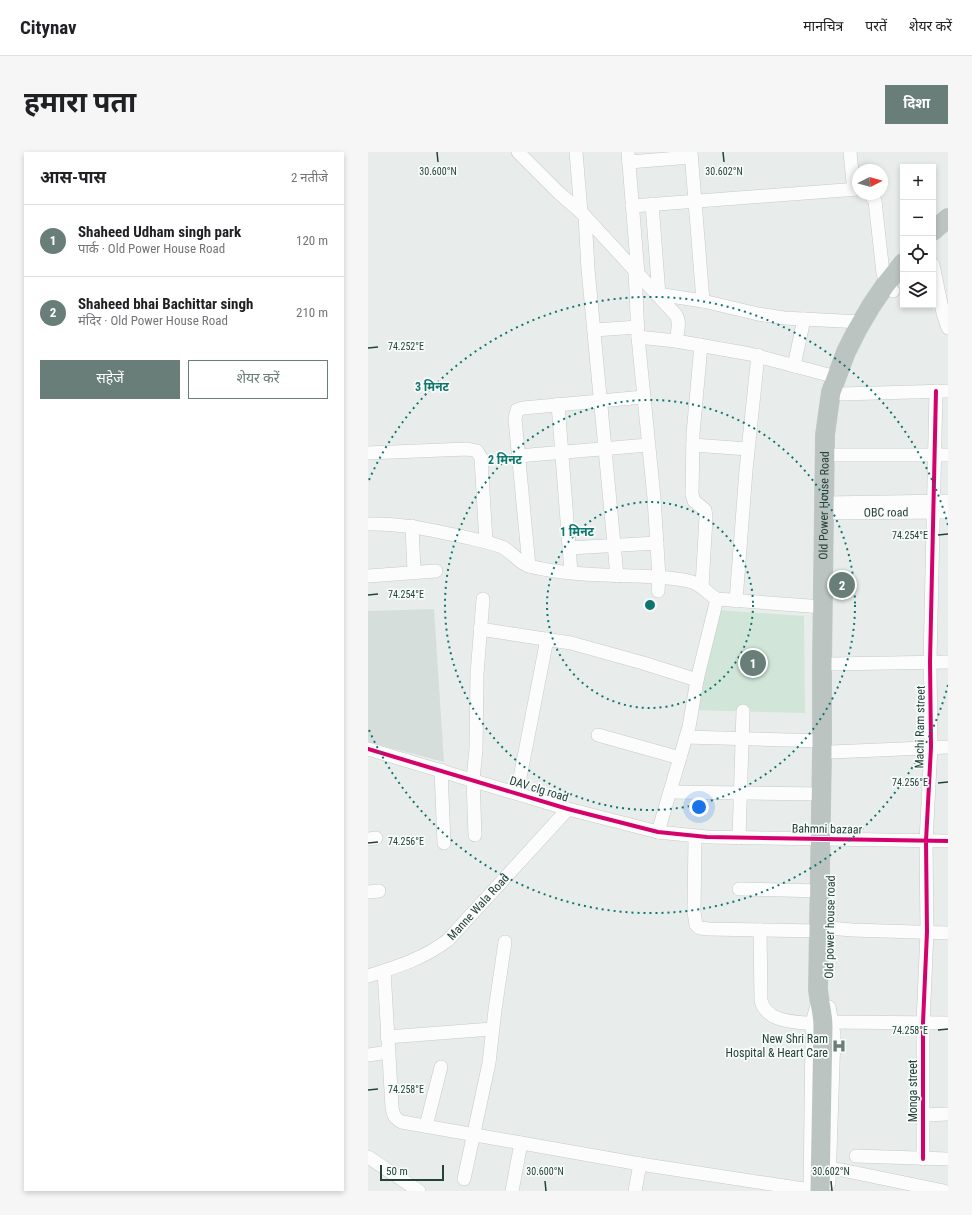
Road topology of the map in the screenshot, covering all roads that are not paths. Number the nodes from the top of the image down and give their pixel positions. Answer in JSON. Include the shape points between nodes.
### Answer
{"nodes":[{"id":1,"x":518,"y":152,"type":"edge"},
{"id":2,"x":576,"y":152,"type":"edge"},
{"id":3,"x":850,"y":152,"type":"edge"},
{"id":4,"x":691,"y":155,"type":"edge"},
{"id":5,"x":629,"y":157,"type":"edge"},
{"id":6,"x":852,"y":172,"type":"edge"},
{"id":7,"x":852,"y":190,"type":"edge"},
{"id":8,"x":695,"y":200,"type":"junction"},
{"id":9,"x":874,"y":200,"type":"edge"},
{"id":10,"x":652,"y":204,"type":"junction"},
{"id":11,"x":632,"y":206,"type":"junction"},
{"id":12,"x":583,"y":214,"type":"junction"},
{"id":13,"x":948,"y":218,"type":"edge"},
{"id":14,"x":936,"y":228,"type":"edge"},
{"id":15,"x":948,"y":232,"type":"edge"},
{"id":16,"x":936,"y":242,"type":"edge"},
{"id":17,"x":900,"y":270,"type":"edge"},
{"id":18,"x":636,"y":272,"type":"junction"},
{"id":19,"x":934,"y":272,"type":"edge"},
{"id":20,"x":894,"y":284,"type":"edge"},
{"id":21,"x":658,"y":295,"type":"junction"},
{"id":22,"x":703,"y":301,"type":"junction"},
{"id":23,"x":804,"y":319,"type":"junction"},
{"id":24,"x":861,"y":322,"type":"junction"},
{"id":25,"x":948,"y":328,"type":"edge"},
{"id":26,"x":594,"y":330,"type":"junction"},
{"id":27,"x":638,"y":332,"type":"junction"},
{"id":28,"x":676,"y":341,"type":"junction"},
{"id":29,"x":701,"y":345,"type":"junction"},
{"id":30,"x":758,"y":356,"type":"junction"},
{"id":31,"x":794,"y":366,"type":"junction"},
{"id":32,"x":838,"y":386,"type":"junction"},
{"id":33,"x":942,"y":391,"type":"edge"},
{"id":34,"x":644,"y":397,"type":"junction"},
{"id":35,"x":600,"y":400,"type":"junction"},
{"id":36,"x":558,"y":404,"type":"junction"},
{"id":37,"x":648,"y":445,"type":"junction"},
{"id":38,"x":693,"y":445,"type":"junction"},
{"id":39,"x":605,"y":448,"type":"junction"},
{"id":40,"x":748,"y":449,"type":"junction"},
{"id":41,"x":562,"y":452,"type":"junction"},
{"id":42,"x":368,"y":453,"type":"edge"},
{"id":43,"x":935,"y":455,"type":"junction"},
{"id":44,"x":948,"y":455,"type":"edge"},
{"id":45,"x":518,"y":456,"type":"junction"},
{"id":46,"x":834,"y":456,"type":"junction"},
{"id":47,"x":948,"y":501,"type":"edge"},
{"id":48,"x":934,"y":507,"type":"junction"},
{"id":49,"x":830,"y":508,"type":"junction"},
{"id":50,"x":948,"y":512,"type":"edge"},
{"id":51,"x":368,"y":524,"type":"edge"},
{"id":52,"x":412,"y":526,"type":"junction"},
{"id":53,"x":486,"y":542,"type":"junction"},
{"id":54,"x":657,"y":543,"type":"junction"},
{"id":55,"x":614,"y":546,"type":"junction"},
{"id":56,"x":569,"y":548,"type":"junction"},
{"id":57,"x":529,"y":566,"type":"junction"},
{"id":58,"x":436,"y":570,"type":"dead end"},
{"id":59,"x":414,"y":572,"type":"junction"},
{"id":60,"x":571,"y":572,"type":"junction"},
{"id":61,"x":368,"y":576,"type":"edge"},
{"id":62,"x":617,"y":576,"type":"junction"},
{"id":63,"x":659,"y":577,"type":"junction"},
{"id":64,"x":702,"y":586,"type":"junction"},
{"id":65,"x":658,"y":591,"type":"dead end"},
{"id":66,"x":483,"y":599,"type":"dead end"},
{"id":67,"x":717,"y":599,"type":"junction"},
{"id":68,"x":736,"y":601,"type":"junction"},
{"id":69,"x":823,"y":607,"type":"junction"},
{"id":70,"x":480,"y":629,"type":"junction"},
{"id":71,"x":547,"y":640,"type":"junction"},
{"id":72,"x":930,"y":662,"type":"junction"},
{"id":73,"x":948,"y":662,"type":"edge"},
{"id":74,"x":832,"y":664,"type":"junction"},
{"id":75,"x":697,"y":680,"type":"junction"},
{"id":76,"x":743,"y":711,"type":"dead end"},
{"id":77,"x":598,"y":735,"type":"dead end"},
{"id":78,"x":686,"y":737,"type":"junction"},
{"id":79,"x":742,"y":738,"type":"junction"},
{"id":80,"x":827,"y":746,"type":"junction"},
{"id":81,"x":931,"y":747,"type":"junction"},
{"id":82,"x":948,"y":747,"type":"edge"},
{"id":83,"x":368,"y":749,"type":"edge"},
{"id":84,"x":680,"y":758,"type":"junction"},
{"id":85,"x":441,"y":770,"type":"junction"},
{"id":86,"x":473,"y":780,"type":"junction"},
{"id":87,"x":670,"y":792,"type":"junction"},
{"id":88,"x":517,"y":793,"type":"junction"},
{"id":89,"x":740,"y":793,"type":"junction"},
{"id":90,"x":822,"y":794,"type":"junction"},
{"id":91,"x":568,"y":809,"type":"junction"},
{"id":92,"x":658,"y":832,"type":"junction"},
{"id":93,"x":475,"y":835,"type":"dead end"},
{"id":94,"x":701,"y":837,"type":"junction"},
{"id":95,"x":739,"y":838,"type":"junction"},
{"id":96,"x":826,"y":839,"type":"junction"},
{"id":97,"x":926,"y":841,"type":"junction"},
{"id":98,"x":948,"y":841,"type":"edge"},
{"id":99,"x":444,"y":843,"type":"dead end"},
{"id":100,"x":739,"y":889,"type":"dead end"},
{"id":101,"x":820,"y":891,"type":"junction"},
{"id":102,"x":824,"y":929,"type":"junction"},
{"id":103,"x":760,"y":930,"type":"junction"},
{"id":104,"x":927,"y":932,"type":"junction"},
{"id":105,"x":948,"y":933,"type":"edge"},
{"id":106,"x":505,"y":942,"type":"dead end"},
{"id":107,"x":384,"y":971,"type":"junction"},
{"id":108,"x":368,"y":976,"type":"edge"},
{"id":109,"x":823,"y":1016,"type":"junction"},
{"id":110,"x":923,"y":1023,"type":"junction"},
{"id":111,"x":948,"y":1023,"type":"edge"},
{"id":112,"x":492,"y":1029,"type":"junction"},
{"id":113,"x":387,"y":1037,"type":"junction"},
{"id":114,"x":388,"y":1052,"type":"junction"},
{"id":115,"x":368,"y":1055,"type":"edge"},
{"id":116,"x":441,"y":1067,"type":"dead end"},
{"id":117,"x":948,"y":1114,"type":"edge"},
{"id":118,"x":923,"y":1115,"type":"junction"},
{"id":119,"x":426,"y":1126,"type":"junction"},
{"id":120,"x":473,"y":1134,"type":"junction"},
{"id":121,"x":521,"y":1143,"type":"junction"},
{"id":122,"x":856,"y":1156,"type":"dead end"},
{"id":123,"x":368,"y":1157,"type":"edge"},
{"id":124,"x":923,"y":1159,"type":"junction"},
{"id":125,"x":948,"y":1160,"type":"edge"},
{"id":126,"x":640,"y":1164,"type":"junction"},
{"id":127,"x":830,"y":1169,"type":"junction"},
{"id":128,"x":464,"y":1179,"type":"dead end"},
{"id":129,"x":895,"y":1186,"type":"edge"},
{"id":130,"x":419,"y":1191,"type":"edge"},
{"id":131,"x":512,"y":1191,"type":"edge"},
{"id":132,"x":635,"y":1191,"type":"edge"},
{"id":133,"x":813,"y":1191,"type":"edge"},
{"id":134,"x":829,"y":1191,"type":"edge"},
{"id":135,"x":944,"y":1191,"type":"edge"}],
"edges":[{"from":1,"to":12,"type":"street"},
{"from":2,"to":12,"type":"street"},
{"from":3,"to":6,"type":"street"},
{"from":4,"to":5,"type":"street"},
{"from":4,"to":8,"type":"street"},
{"from":5,"to":11,"type":"street"},
{"from":7,"to":8,"type":"street"},
{"from":8,"to":10,"type":"street"},
{"from":8,"to":22,"type":"street"},
{"from":9,"to":20,"type":"street","via":[[881,262]]},
{"from":10,"to":11,"type":"street"},
{"from":10,"to":21,"type":"street"},
{"from":11,"to":18,"type":"street"},
{"from":12,"to":18,"type":"street"},
{"from":12,"to":26,"type":"street"},
{"from":13,"to":14,"type":"highway"},
{"from":15,"to":16,"type":"highway"},
{"from":17,"to":20,"type":"highway","name":"Old Power House Road"},
{"from":18,"to":21,"type":"street"},
{"from":18,"to":27,"type":"street"},
{"from":19,"to":25,"type":"street"},
{"from":20,"to":24,"type":"highway","name":"Old Power House Road"},
{"from":20,"to":32,"type":"highway","name":"Old Power House Road"},
{"from":21,"to":22,"type":"street"},
{"from":21,"to":28,"type":"street","via":[[678,317]]},
{"from":22,"to":23,"type":"street","via":[[758,314]]},
{"from":23,"to":24,"type":"street"},
{"from":23,"to":31,"type":"street"},
{"from":24,"to":32,"type":"highway","name":"Old Power House Road","via":[[846,352]]},
{"from":26,"to":27,"type":"street"},
{"from":26,"to":35,"type":"street"},
{"from":27,"to":28,"type":"street"},
{"from":27,"to":34,"type":"street"},
{"from":28,"to":29,"type":"street"},
{"from":29,"to":30,"type":"street"},
{"from":29,"to":38,"type":"street"},
{"from":30,"to":31,"type":"street"},
{"from":30,"to":40,"type":"street"},
{"from":31,"to":32,"type":"street"},
{"from":32,"to":33,"type":"street"},
{"from":32,"to":46,"type":"highway","name":"Old Power House Road"},
{"from":32,"to":49,"type":"highway","name":"Old Power House Road","via":[[831,392],[825,434]]},
{"from":33,"to":43,"type":"street","name":"Machi Ram street"},
{"from":34,"to":35,"type":"street"},
{"from":34,"to":37,"type":"street"},
{"from":35,"to":36,"type":"street"},
{"from":35,"to":39,"type":"street"},
{"from":36,"to":41,"type":"street"},
{"from":36,"to":45,"type":"street","via":[[517,410],[515,418]]},
{"from":37,"to":39,"type":"street"},
{"from":37,"to":54,"type":"street"},
{"from":38,"to":40,"type":"street"},
{"from":38,"to":64,"type":"street","via":[[693,498],[705,510],[706,518]]},
{"from":39,"to":41,"type":"street"},
{"from":39,"to":55,"type":"street"},
{"from":40,"to":68,"type":"street"},
{"from":41,"to":45,"type":"street"},
{"from":41,"to":56,"type":"street"},
{"from":42,"to":53,"type":"street","via":[[478,450],[481,458]]},
{"from":43,"to":44,"type":"street"},
{"from":43,"to":46,"type":"street"},
{"from":43,"to":48,"type":"street","name":"Machi Ram street"},
{"from":45,"to":57,"type":"street"},
{"from":46,"to":49,"type":"highway","name":"Old Power House Road"},
{"from":47,"to":48,"type":"street","name":"OBC road"},
{"from":48,"to":49,"type":"street","name":"OBC road"},
{"from":48,"to":50,"type":"street","name":"OBC road"},
{"from":48,"to":72,"type":"street","name":"Machi Ram street"},
{"from":49,"to":69,"type":"highway","name":"Old Power House Road"},
{"from":49,"to":74,"type":"highway","name":"Old Power House Road"},
{"from":51,"to":52,"type":"street"},
{"from":52,"to":53,"type":"street"},
{"from":52,"to":59,"type":"street"},
{"from":53,"to":57,"type":"street","via":[[508,550]]},
{"from":54,"to":55,"type":"street"},
{"from":54,"to":63,"type":"street"},
{"from":55,"to":56,"type":"street"},
{"from":55,"to":62,"type":"street"},
{"from":56,"to":60,"type":"street"},
{"from":57,"to":60,"type":"street"},
{"from":58,"to":59,"type":"street"},
{"from":59,"to":61,"type":"street"},
{"from":60,"to":62,"type":"street"},
{"from":62,"to":63,"type":"street"},
{"from":63,"to":64,"type":"street"},
{"from":63,"to":65,"type":"street"},
{"from":64,"to":67,"type":"street"},
{"from":66,"to":70,"type":"street"},
{"from":67,"to":68,"type":"street"},
{"from":67,"to":75,"type":"street"},
{"from":68,"to":69,"type":"street"},
{"from":69,"to":80,"type":"highway","name":"Old Power House Road"},
{"from":70,"to":71,"type":"street"},
{"from":70,"to":86,"type":"street"},
{"from":71,"to":75,"type":"street","via":[[571,643]]},
{"from":71,"to":88,"type":"street"},
{"from":72,"to":73,"type":"street"},
{"from":72,"to":74,"type":"street"},
{"from":72,"to":81,"type":"street","name":"Machi Ram street"},
{"from":74,"to":80,"type":"highway","name":"Old Power House Road"},
{"from":75,"to":78,"type":"street"},
{"from":76,"to":79,"type":"street"},
{"from":77,"to":84,"type":"street"},
{"from":78,"to":79,"type":"street"},
{"from":78,"to":84,"type":"street"},
{"from":79,"to":80,"type":"street"},
{"from":79,"to":89,"type":"street"},
{"from":80,"to":81,"type":"street"},
{"from":80,"to":90,"type":"highway","name":"Old Power House Road"},
{"from":80,"to":96,"type":"highway","name":"Old Power House Road"},
{"from":81,"to":82,"type":"street"},
{"from":81,"to":97,"type":"street","name":"Machi Ram street"},
{"from":83,"to":85,"type":"street","name":"DAV clg road"},
{"from":84,"to":87,"type":"street"},
{"from":85,"to":86,"type":"street","name":"DAV clg road"},
{"from":85,"to":99,"type":"street"},
{"from":86,"to":88,"type":"street","name":"DAV clg road"},
{"from":86,"to":93,"type":"street"},
{"from":87,"to":89,"type":"street"},
{"from":87,"to":92,"type":"street"},
{"from":88,"to":91,"type":"street","name":"DAV clg road"},
{"from":89,"to":90,"type":"street"},
{"from":89,"to":95,"type":"street"},
{"from":90,"to":96,"type":"highway","name":"Old Power House Road"},
{"from":91,"to":92,"type":"street","name":"DAV clg road"},
{"from":91,"to":107,"type":"street","name":"Manne Wala Road","via":[[448,940],[436,950]]},
{"from":92,"to":94,"type":"street","name":"DAV clg road"},
{"from":94,"to":95,"type":"street","name":"Bahmni bazaar"},
{"from":94,"to":103,"type":"street","via":[[694,912],[696,925],[709,929]]},
{"from":95,"to":96,"type":"street","name":"Bahmni bazaar"},
{"from":96,"to":97,"type":"street","name":"Bahmni bazaar"},
{"from":96,"to":101,"type":"highway","name":"Old power house road"},
{"from":96,"to":102,"type":"highway","name":"Old power house road"},
{"from":97,"to":98,"type":"street","name":"Bahmni bazaar"},
{"from":97,"to":104,"type":"street","name":"Machi Ram street"},
{"from":100,"to":101,"type":"street"},
{"from":101,"to":102,"type":"highway","name":"Old power house road"},
{"from":102,"to":103,"type":"street"},
{"from":102,"to":104,"type":"street"},
{"from":102,"to":109,"type":"highway","name":"Old power house road","via":[[828,989]]},
{"from":103,"to":109,"type":"street","via":[[763,1008],[768,1014],[782,1020]]},
{"from":104,"to":105,"type":"street"},
{"from":104,"to":110,"type":"street","name":"Monga street"},
{"from":106,"to":112,"type":"street"},
{"from":107,"to":108,"type":"street","name":"Manne Wala Road"},
{"from":107,"to":113,"type":"street"},
{"from":109,"to":110,"type":"street"},
{"from":109,"to":127,"type":"street","via":[[834,1035]]},
{"from":109,"to":133,"type":"highway","name":"Old power house road"},
{"from":110,"to":111,"type":"street"},
{"from":110,"to":118,"type":"street","name":"Monga street"},
{"from":112,"to":113,"type":"street"},
{"from":112,"to":120,"type":"street","via":[[489,1063]]},
{"from":113,"to":114,"type":"street"},
{"from":114,"to":115,"type":"street"},
{"from":114,"to":119,"type":"street","via":[[394,1117],[402,1122]]},
{"from":116,"to":119,"type":"street"},
{"from":117,"to":118,"type":"street"},
{"from":118,"to":124,"type":"street","name":"Monga street"},
{"from":119,"to":120,"type":"street"},
{"from":120,"to":121,"type":"street"},
{"from":120,"to":128,"type":"street"},
{"from":121,"to":126,"type":"street"},
{"from":121,"to":131,"type":"street"},
{"from":122,"to":124,"type":"street"},
{"from":123,"to":130,"type":"street"},
{"from":124,"to":125,"type":"street"},
{"from":126,"to":132,"type":"street"},
{"from":126,"to":133,"type":"street"},
{"from":127,"to":129,"type":"street","via":[[842,1170]]},
{"from":127,"to":134,"type":"street"},
{"from":129,"to":135,"type":"street"}]}
